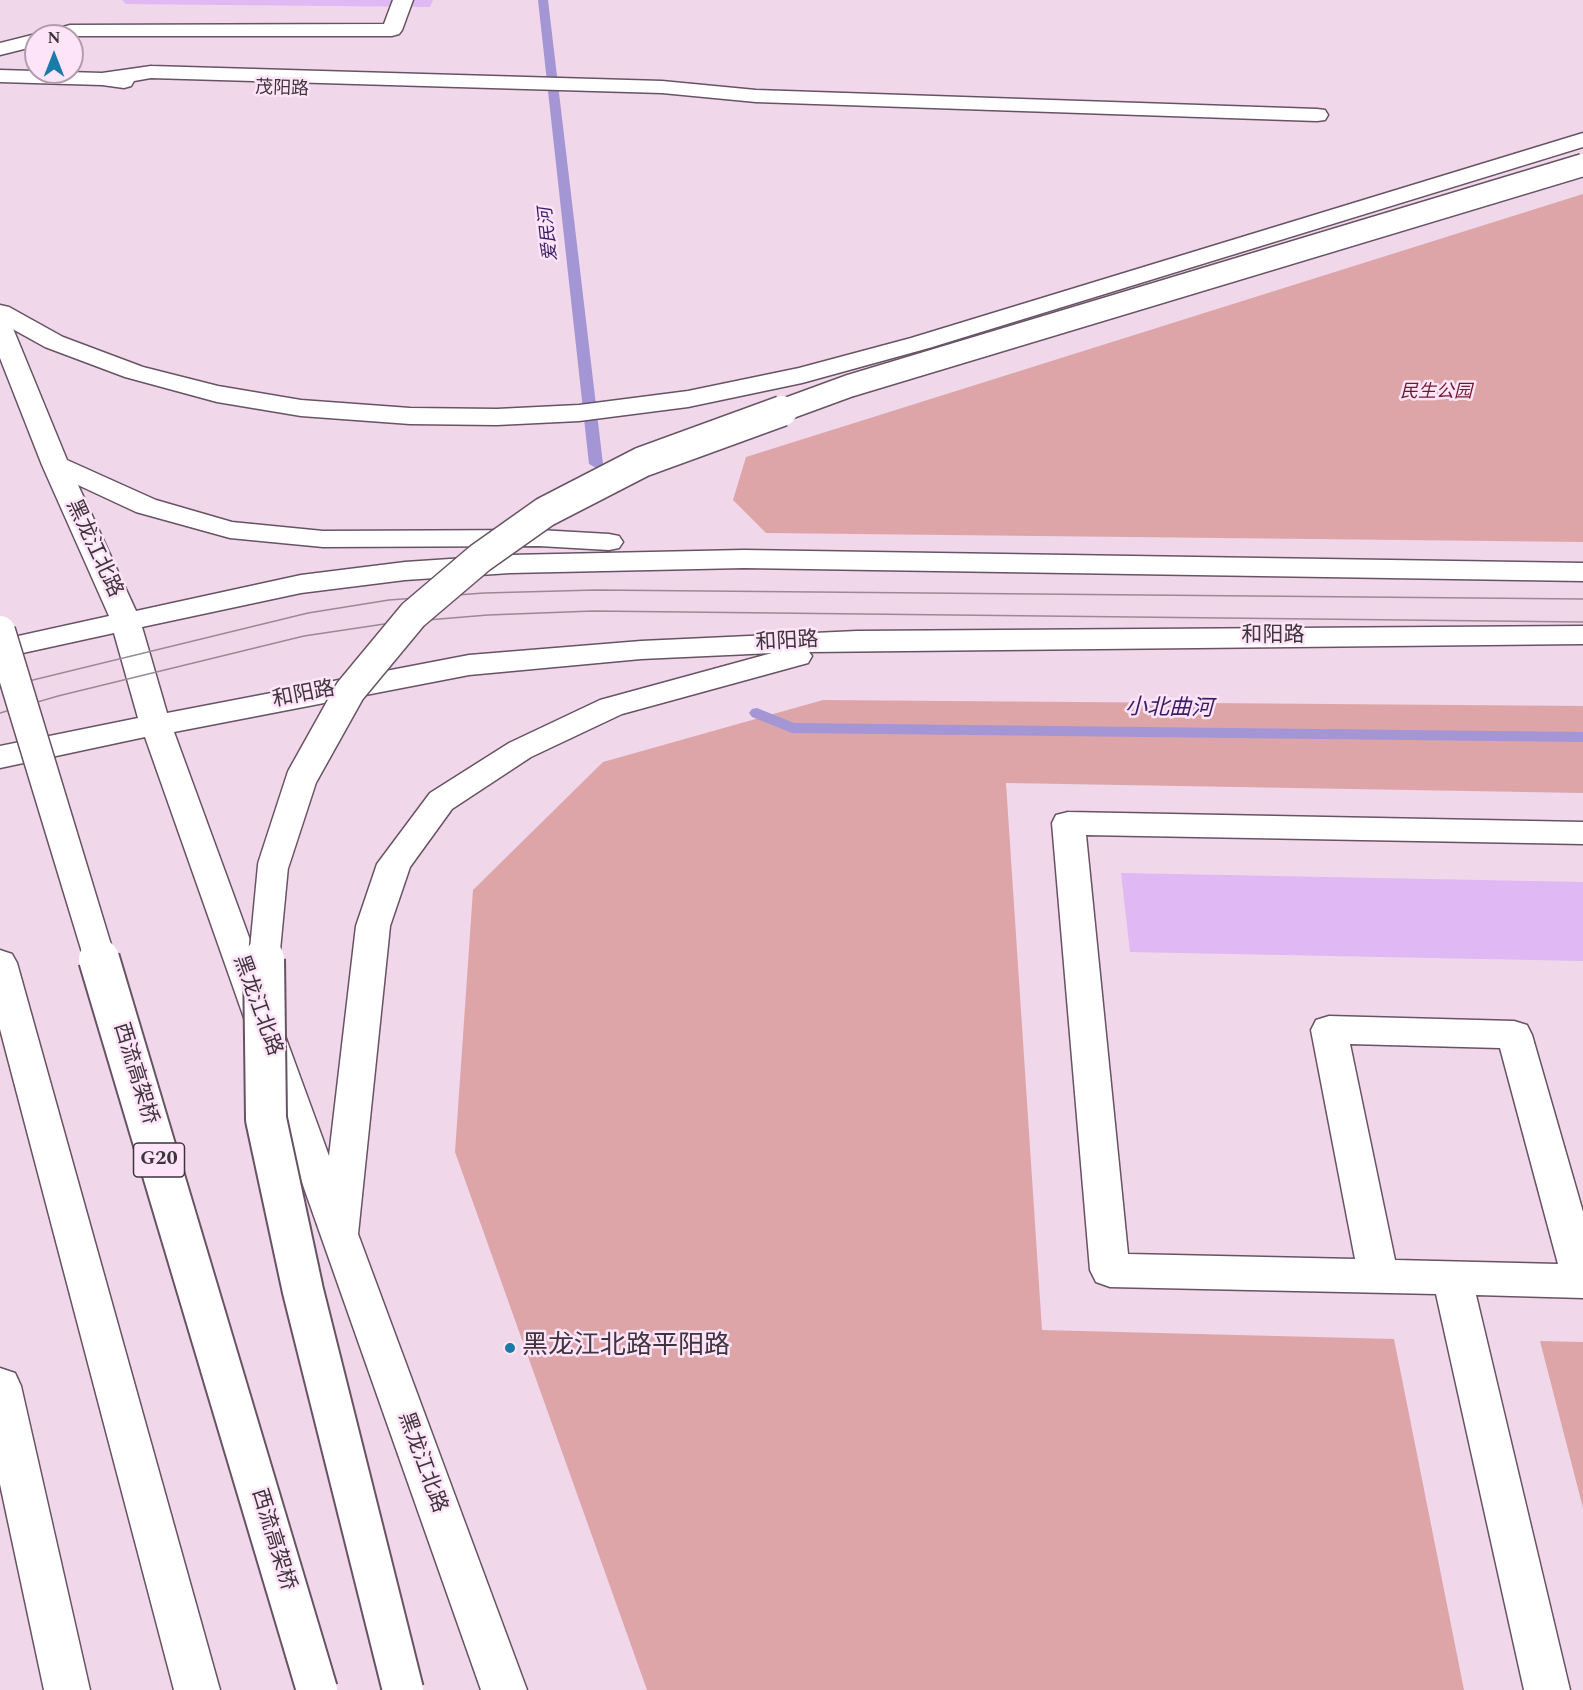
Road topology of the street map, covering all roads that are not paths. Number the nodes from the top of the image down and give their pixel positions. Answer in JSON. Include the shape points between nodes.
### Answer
{"nodes":[{"id":1,"x":403,"y":0,"type":"edge"},
{"id":2,"x":84,"y":32,"type":"edge"},
{"id":3,"x":24,"y":43,"type":"edge"},
{"id":4,"x":0,"y":49,"type":"edge"},
{"id":5,"x":0,"y":76,"type":"edge"},
{"id":6,"x":1317,"y":115,"type":"dead end"},
{"id":7,"x":1583,"y":140,"type":"edge"},
{"id":8,"x":1583,"y":165,"type":"edge"},
{"id":9,"x":0,"y":312,"type":"edge"},
{"id":10,"x":0,"y":326,"type":"edge"},
{"id":11,"x":55,"y":465,"type":"junction"},
{"id":12,"x":744,"y":559,"type":"junction"},
{"id":13,"x":1583,"y":572,"type":"edge"},
{"id":14,"x":126,"y":621,"type":"junction"},
{"id":15,"x":0,"y":631,"type":"edge"},
{"id":16,"x":1583,"y":635,"type":"edge"},
{"id":17,"x":857,"y":640,"type":"junction"},
{"id":18,"x":0,"y":649,"type":"edge"},
{"id":19,"x":156,"y":725,"type":"junction"},
{"id":20,"x":0,"y":757,"type":"edge"},
{"id":21,"x":1583,"y":833,"type":"edge"},
{"id":22,"x":0,"y":963,"type":"edge"},
{"id":23,"x":0,"y":1003,"type":"edge"},
{"id":24,"x":21,"y":1046,"type":"junction"},
{"id":25,"x":339,"y":1237,"type":"junction"},
{"id":26,"x":1378,"y":1276,"type":"junction"},
{"id":27,"x":1452,"y":1278,"type":"junction"},
{"id":28,"x":1583,"y":1281,"type":"edge"},
{"id":29,"x":0,"y":1386,"type":"edge"},
{"id":30,"x":68,"y":1690,"type":"edge"},
{"id":31,"x":197,"y":1690,"type":"edge"},
{"id":32,"x":317,"y":1690,"type":"edge"},
{"id":33,"x":403,"y":1690,"type":"edge"},
{"id":34,"x":504,"y":1690,"type":"edge"},
{"id":35,"x":1547,"y":1690,"type":"edge"}],
"edges":[{"from":1,"to":2,"type":"main road","via":[[392,30]]},
{"from":3,"to":4,"type":"main road"},
{"from":5,"to":6,"type":"main road","name":"茂阳路","via":[[102,79],[139,85],[460,89],[713,100],[756,96]]},
{"from":7,"to":9,"type":"main road","via":[[910,346],[802,375],[688,399],[579,413],[410,416],[301,408],[217,394],[134,372],[54,342]]},
{"from":8,"to":33,"type":"main road","bridge":true,"via":[[849,386],[642,462],[545,512],[480,558],[413,615],[350,691],[302,777],[273,866],[263,968],[266,1119],[303,1291]]},
{"from":10,"to":11,"type":"main road","name":"黑龙江北路"},
{"from":11,"to":12,"type":"main road","via":[[146,506],[230,530],[323,539],[539,538],[664,544]]},
{"from":11,"to":14,"type":"main road","name":"黑龙江北路"},
{"from":12,"to":13,"type":"main road"},
{"from":12,"to":14,"type":"main road","via":[[510,564],[405,571],[301,584]]},
{"from":14,"to":18,"type":"main road"},
{"from":14,"to":19,"type":"main road","name":"黑龙江北路"},
{"from":15,"to":32,"type":"main road","name":"西流高架桥","number":"G20","bridge":true},
{"from":16,"to":17,"type":"main road","name":"和阳路"},
{"from":17,"to":19,"type":"main road","name":"和阳路","via":[[640,650],[469,665]]},
{"from":17,"to":25,"type":"main road","via":[[611,707],[520,750],[441,801],[394,864],[373,926]]},
{"from":19,"to":20,"type":"main road","name":"和阳路"},
{"from":19,"to":25,"type":"main road","name":"黑龙江北路"},
{"from":21,"to":26,"type":"main road","via":[[1068,823],[1110,1270]]},
{"from":22,"to":24,"type":"main road"},
{"from":23,"to":24,"type":"main road"},
{"from":24,"to":31,"type":"main road"},
{"from":25,"to":34,"type":"main road","name":"黑龙江北路"},
{"from":26,"to":27,"type":"main road"},
{"from":26,"to":28,"type":"main road","via":[[1329,1030],[1514,1035]]},
{"from":27,"to":28,"type":"main road"},
{"from":27,"to":35,"type":"main road"},
{"from":29,"to":30,"type":"main road"}]}
